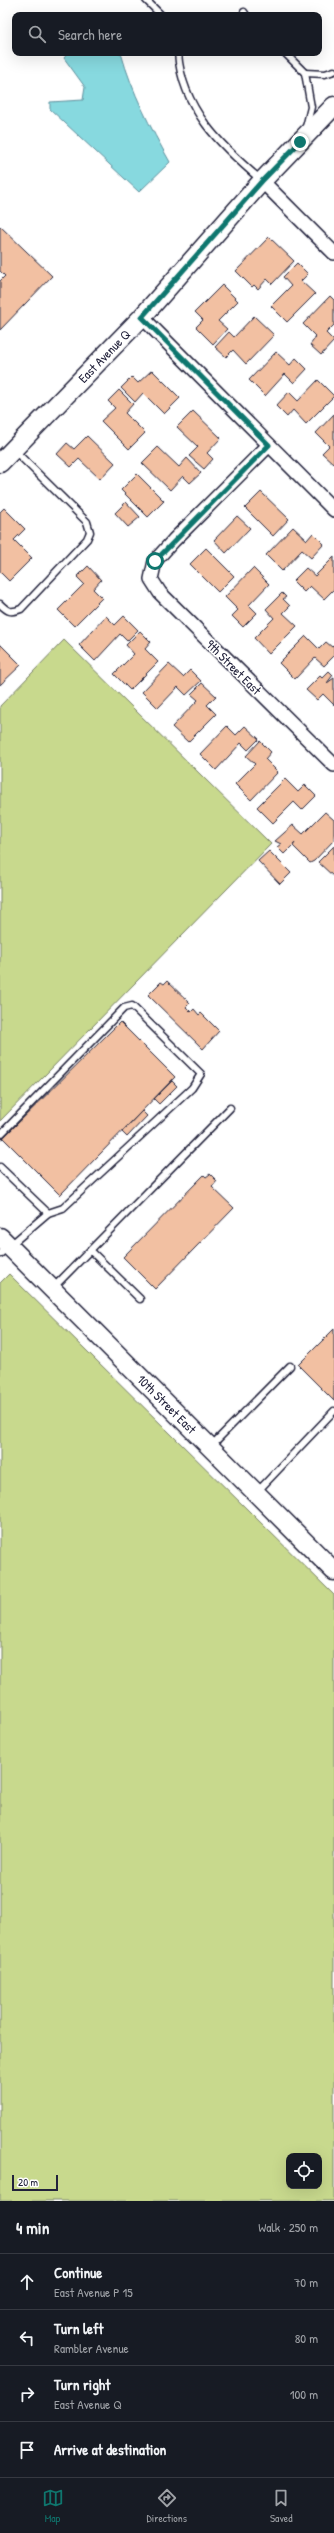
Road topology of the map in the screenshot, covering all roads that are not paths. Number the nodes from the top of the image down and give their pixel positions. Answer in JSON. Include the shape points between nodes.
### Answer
{"nodes":[{"id":1,"x":146,"y":0,"type":"edge"},
{"id":2,"x":158,"y":12,"type":"edge"},
{"id":3,"x":178,"y":56,"type":"edge"},
{"id":4,"x":288,"y":56,"type":"edge"},
{"id":5,"x":334,"y":71,"type":"edge"},
{"id":6,"x":305,"y":73,"type":"junction"},
{"id":7,"x":334,"y":106,"type":"edge"},
{"id":8,"x":300,"y":142,"type":"junction"},
{"id":9,"x":262,"y":181,"type":"junction"},
{"id":10,"x":334,"y":253,"type":"edge"},
{"id":11,"x":142,"y":317,"type":"junction"},
{"id":12,"x":269,"y":445,"type":"junction"},
{"id":13,"x":13,"y":449,"type":"junction"},
{"id":14,"x":0,"y":462,"type":"edge"},
{"id":15,"x":334,"y":510,"type":"edge"},
{"id":16,"x":0,"y":604,"type":"edge"},
{"id":17,"x":334,"y":765,"type":"edge"},
{"id":18,"x":230,"y":1108,"type":"dead end"},
{"id":19,"x":0,"y":1135,"type":"edge"},
{"id":20,"x":0,"y":1166,"type":"edge"},
{"id":21,"x":48,"y":1213,"type":"junction"},
{"id":22,"x":3,"y":1246,"type":"edge"},
{"id":23,"x":91,"y":1251,"type":"junction"},
{"id":24,"x":52,"y":1289,"type":"junction"},
{"id":25,"x":140,"y":1299,"type":"dead end"},
{"id":26,"x":290,"y":1366,"type":"dead end"},
{"id":27,"x":334,"y":1411,"type":"edge"},
{"id":28,"x":210,"y":1447,"type":"junction"},
{"id":29,"x":256,"y":1494,"type":"junction"},
{"id":30,"x":334,"y":1572,"type":"edge"}],
"edges":[{"from":1,"to":2,"type":"lane"},
{"from":3,"to":9,"type":"lane","via":[[190,96],[207,129],[226,151]]},
{"from":4,"to":6,"type":"lane"},
{"from":5,"to":6,"type":"lane","via":[[325,74]]},
{"from":6,"to":8,"type":"lane","via":[[311,107]]},
{"from":7,"to":8,"type":"main road","name":"East Avenue Q"},
{"from":8,"to":9,"type":"main road","name":"East Avenue Q"},
{"from":9,"to":10,"type":"street"},
{"from":9,"to":11,"type":"main road","name":"East Avenue Q"},
{"from":11,"to":12,"type":"street"},
{"from":11,"to":13,"type":"main road","name":"East Avenue Q"},
{"from":12,"to":15,"type":"street"},
{"from":12,"to":17,"type":"street","name":"9th Street East","via":[[155,561],[151,579],[160,593]]},
{"from":13,"to":14,"type":"main road","name":"East Avenue Q"},
{"from":13,"to":16,"type":"lane","via":[[82,517],[90,532],[87,539],[21,609],[7,611]]},
{"from":18,"to":23,"type":"lane"},
{"from":19,"to":21,"type":"lane","via":[[124,1008],[132,1006],[201,1074],[192,1088],[63,1208]]},
{"from":20,"to":21,"type":"lane"},
{"from":21,"to":22,"type":"lane"},
{"from":22,"to":24,"type":"main road","name":"10th Street East"},
{"from":23,"to":24,"type":"lane"},
{"from":23,"to":25,"type":"lane"},
{"from":24,"to":28,"type":"main road","name":"10th Street East"},
{"from":26,"to":28,"type":"lane"},
{"from":27,"to":29,"type":"lane"},
{"from":28,"to":29,"type":"main road","name":"10th Street East"},
{"from":29,"to":30,"type":"main road","name":"10th Street East"}]}
